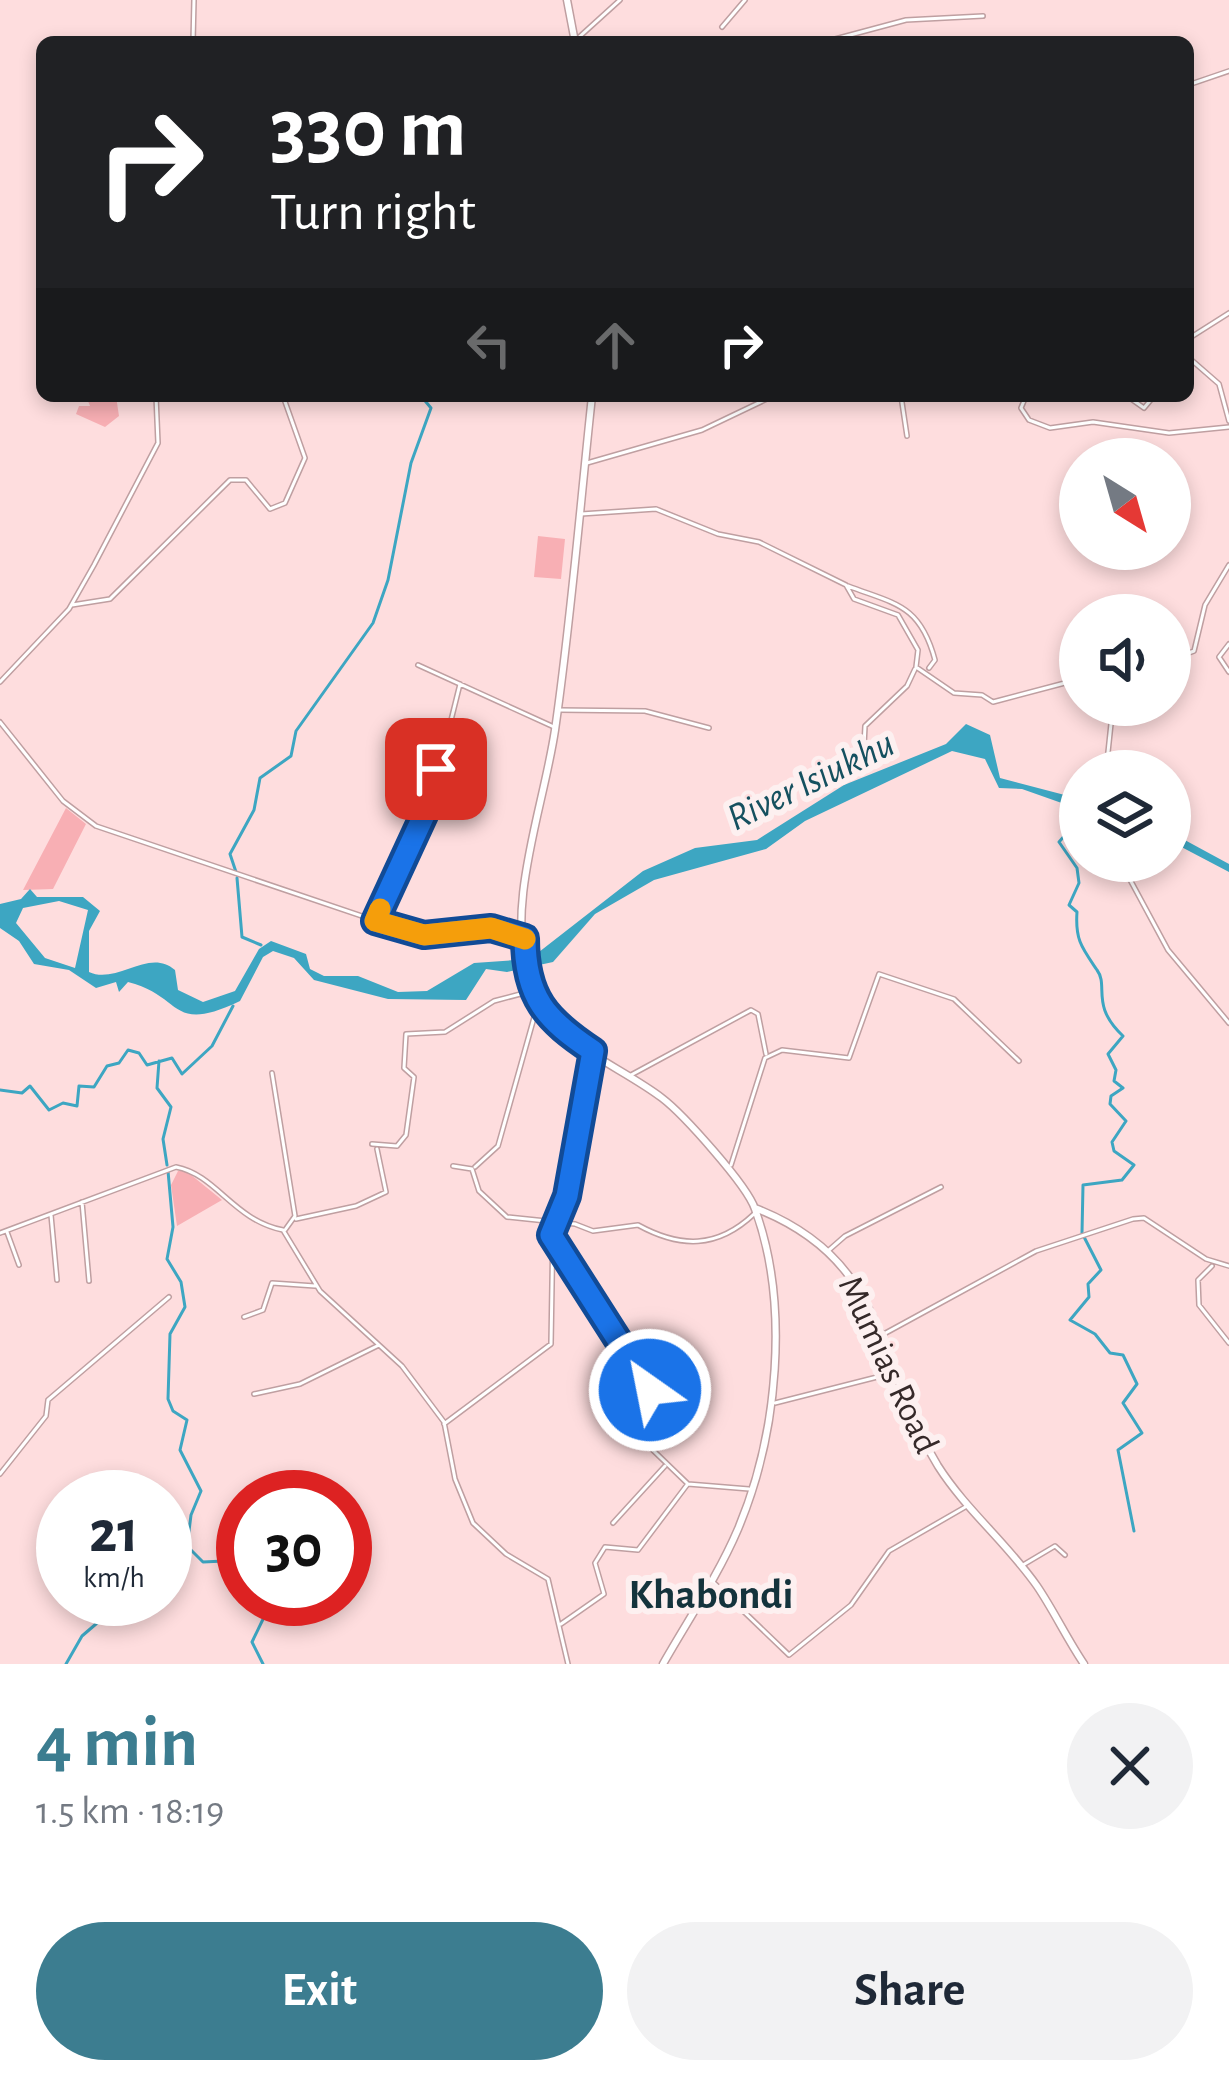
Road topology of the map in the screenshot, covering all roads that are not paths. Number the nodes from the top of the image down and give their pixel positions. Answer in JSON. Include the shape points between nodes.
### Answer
{"nodes":[{"id":1,"x":194,"y":0,"type":"edge"},
{"id":2,"x":567,"y":0,"type":"edge"},
{"id":3,"x":620,"y":0,"type":"edge"},
{"id":4,"x":745,"y":0,"type":"edge"},
{"id":5,"x":982,"y":16,"type":"dead end"},
{"id":6,"x":722,"y":27,"type":"dead end"},
{"id":7,"x":193,"y":36,"type":"edge"},
{"id":8,"x":574,"y":36,"type":"edge"},
{"id":9,"x":580,"y":36,"type":"edge"},
{"id":10,"x":847,"y":36,"type":"edge"},
{"id":11,"x":1229,"y":71,"type":"edge"},
{"id":12,"x":1194,"y":84,"type":"edge"},
{"id":13,"x":1229,"y":314,"type":"edge"},
{"id":14,"x":1194,"y":335,"type":"edge"},
{"id":15,"x":1194,"y":361,"type":"edge"},
{"id":16,"x":156,"y":402,"type":"edge"},
{"id":17,"x":285,"y":402,"type":"edge"},
{"id":18,"x":591,"y":402,"type":"edge"},
{"id":19,"x":760,"y":402,"type":"edge"},
{"id":20,"x":902,"y":402,"type":"edge"},
{"id":21,"x":1023,"y":402,"type":"edge"},
{"id":22,"x":1228,"y":422,"type":"edge"},
{"id":23,"x":907,"y":436,"type":"dead end"},
{"id":24,"x":585,"y":463,"type":"junction"},
{"id":25,"x":579,"y":514,"type":"junction"},
{"id":26,"x":1229,"y":565,"type":"edge"},
{"id":27,"x":1227,"y":572,"type":"edge"},
{"id":28,"x":846,"y":585,"type":"junction"},
{"id":29,"x":72,"y":605,"type":"junction"},
{"id":30,"x":1229,"y":644,"type":"edge"},
{"id":31,"x":1191,"y":652,"type":"edge"},
{"id":32,"x":418,"y":665,"type":"dead end"},
{"id":33,"x":916,"y":667,"type":"junction"},
{"id":34,"x":926,"y":670,"type":"junction"},
{"id":35,"x":1229,"y":672,"type":"edge"},
{"id":36,"x":0,"y":682,"type":"edge"},
{"id":37,"x":460,"y":684,"type":"junction"},
{"id":38,"x":1059,"y":685,"type":"edge"},
{"id":39,"x":557,"y":709,"type":"junction"},
{"id":40,"x":0,"y":722,"type":"edge"},
{"id":41,"x":555,"y":727,"type":"junction"},
{"id":42,"x":709,"y":728,"type":"dead end"},
{"id":43,"x":852,"y":775,"type":"dead end"},
{"id":44,"x":1131,"y":882,"type":"edge"},
{"id":45,"x":375,"y":921,"type":"junction"},
{"id":46,"x":525,"y":938,"type":"junction"},
{"id":47,"x":531,"y":991,"type":"junction"},
{"id":48,"x":537,"y":1005,"type":"junction"},
{"id":49,"x":1229,"y":1022,"type":"edge"},
{"id":50,"x":593,"y":1051,"type":"junction"},
{"id":51,"x":767,"y":1055,"type":"junction"},
{"id":52,"x":1018,"y":1061,"type":"dead end"},
{"id":53,"x":272,"y":1073,"type":"dead end"},
{"id":54,"x":631,"y":1075,"type":"junction"},
{"id":55,"x":453,"y":1166,"type":"dead end"},
{"id":56,"x":473,"y":1171,"type":"junction"},
{"id":57,"x":728,"y":1172,"type":"junction"},
{"id":58,"x":941,"y":1187,"type":"dead end"},
{"id":59,"x":82,"y":1201,"type":"junction"},
{"id":60,"x":755,"y":1210,"type":"junction"},
{"id":61,"x":51,"y":1213,"type":"junction"},
{"id":62,"x":294,"y":1219,"type":"junction"},
{"id":63,"x":554,"y":1224,"type":"junction"},
{"id":64,"x":284,"y":1231,"type":"junction"},
{"id":65,"x":3,"y":1232,"type":"edge"},
{"id":66,"x":551,"y":1235,"type":"junction"},
{"id":67,"x":828,"y":1251,"type":"junction"},
{"id":68,"x":1214,"y":1263,"type":"junction"},
{"id":69,"x":19,"y":1265,"type":"dead end"},
{"id":70,"x":1229,"y":1266,"type":"edge"},
{"id":71,"x":57,"y":1280,"type":"dead end"},
{"id":72,"x":89,"y":1281,"type":"dead end"},
{"id":73,"x":316,"y":1286,"type":"junction"},
{"id":74,"x":169,"y":1297,"type":"dead end"},
{"id":75,"x":244,"y":1317,"type":"dead end"},
{"id":76,"x":882,"y":1335,"type":"junction"},
{"id":77,"x":1229,"y":1343,"type":"edge"},
{"id":78,"x":380,"y":1344,"type":"junction"},
{"id":79,"x":895,"y":1372,"type":"junction"},
{"id":80,"x":254,"y":1394,"type":"dead end"},
{"id":81,"x":769,"y":1405,"type":"junction"},
{"id":82,"x":444,"y":1424,"type":"junction"},
{"id":83,"x":666,"y":1465,"type":"junction"},
{"id":84,"x":0,"y":1474,"type":"edge"},
{"id":85,"x":688,"y":1484,"type":"junction"},
{"id":86,"x":751,"y":1490,"type":"junction"},
{"id":87,"x":967,"y":1506,"type":"junction"},
{"id":88,"x":613,"y":1523,"type":"dead end"},
{"id":89,"x":1059,"y":1539,"type":"dead end"},
{"id":90,"x":1055,"y":1546,"type":"junction"},
{"id":91,"x":1065,"y":1555,"type":"dead end"},
{"id":92,"x":1021,"y":1566,"type":"junction"},
{"id":93,"x":711,"y":1580,"type":"junction"},
{"id":94,"x":558,"y":1625,"type":"junction"},
{"id":95,"x":568,"y":1664,"type":"edge"},
{"id":96,"x":663,"y":1664,"type":"edge"},
{"id":97,"x":1084,"y":1664,"type":"edge"}],
"edges":[{"from":1,"to":7,"type":"street"},
{"from":2,"to":8,"type":"street"},
{"from":3,"to":9,"type":"street"},
{"from":4,"to":6,"type":"street"},
{"from":5,"to":10,"type":"street","via":[[911,19]]},
{"from":11,"to":12,"type":"street"},
{"from":13,"to":14,"type":"street"},
{"from":15,"to":22,"type":"street","via":[[1219,384]]},
{"from":16,"to":29,"type":"street","via":[[158,443]]},
{"from":17,"to":29,"type":"street","via":[[304,458],[285,503],[268,508],[235,477],[115,595]]},
{"from":18,"to":24,"type":"street"},
{"from":19,"to":24,"type":"street","via":[[702,430]]},
{"from":20,"to":23,"type":"street"},
{"from":21,"to":22,"type":"street","via":[[1026,416],[1050,428],[1093,422],[1168,433]]},
{"from":24,"to":25,"type":"street"},
{"from":25,"to":28,"type":"street","via":[[656,509],[768,545]]},
{"from":25,"to":39,"type":"street"},
{"from":26,"to":27,"type":"street"},
{"from":27,"to":31,"type":"street","via":[[1204,604]]},
{"from":28,"to":33,"type":"street","via":[[857,601],[899,616],[918,650]]},
{"from":28,"to":34,"type":"street","via":[[911,612],[935,660]]},
{"from":29,"to":36,"type":"street"},
{"from":30,"to":35,"type":"street","via":[[1219,657]]},
{"from":32,"to":37,"type":"street"},
{"from":33,"to":34,"type":"street"},
{"from":33,"to":43,"type":"street","via":[[865,726],[864,764]]},
{"from":34,"to":38,"type":"street","via":[[954,693],[993,702]]},
{"from":37,"to":41,"type":"street"},
{"from":37,"to":45,"type":"street","via":[[435,785]]},
{"from":39,"to":41,"type":"street"},
{"from":39,"to":42,"type":"street","via":[[645,711]]},
{"from":40,"to":45,"type":"street","via":[[89,823]]},
{"from":41,"to":46,"type":"street","via":[[526,878]]},
{"from":44,"to":49,"type":"street","via":[[1171,955]]},
{"from":45,"to":46,"type":"street","via":[[424,935],[491,928]]},
{"from":46,"to":47,"type":"street"},
{"from":47,"to":48,"type":"street"},
{"from":47,"to":62,"type":"street","via":[[494,1001],[445,1032],[406,1034],[404,1068],[414,1077],[406,1135],[397,1146],[374,1146],[386,1192]]},
{"from":48,"to":50,"type":"street"},
{"from":48,"to":56,"type":"street","via":[[498,1146]]},
{"from":50,"to":54,"type":"street"},
{"from":50,"to":63,"type":"street","via":[[567,1196]]},
{"from":51,"to":52,"type":"street","via":[[847,1059],[874,979],[886,974],[954,999]]},
{"from":51,"to":54,"type":"street","via":[[753,1010]]},
{"from":51,"to":57,"type":"street"},
{"from":53,"to":62,"type":"street"},
{"from":54,"to":57,"type":"street","via":[[680,1114]]},
{"from":55,"to":56,"type":"street"},
{"from":56,"to":63,"type":"street","via":[[500,1213]]},
{"from":57,"to":60,"type":"street"},
{"from":58,"to":67,"type":"street"},
{"from":59,"to":61,"type":"street"},
{"from":59,"to":64,"type":"street","via":[[180,1167],[253,1223]]},
{"from":59,"to":72,"type":"street"},
{"from":60,"to":63,"type":"street","via":[[717,1240],[658,1239],[638,1225],[593,1232]]},
{"from":60,"to":67,"type":"street","name":"Mumias Road"},
{"from":60,"to":81,"type":"street","via":[[775,1283]]},
{"from":61,"to":65,"type":"street"},
{"from":61,"to":71,"type":"street"},
{"from":62,"to":64,"type":"street"},
{"from":63,"to":66,"type":"street"},
{"from":64,"to":73,"type":"street"},
{"from":65,"to":69,"type":"street"},
{"from":66,"to":82,"type":"street","via":[[551,1344]]},
{"from":66,"to":83,"type":"street","via":[[649,1389],[630,1427]]},
{"from":67,"to":76,"type":"street","name":"Mumias Road","via":[[855,1277]]},
{"from":68,"to":70,"type":"street"},
{"from":68,"to":76,"type":"street","via":[[1144,1218],[1100,1226]]},
{"from":68,"to":77,"type":"street","via":[[1199,1279],[1198,1302]]},
{"from":73,"to":75,"type":"street","via":[[272,1283],[263,1310]]},
{"from":73,"to":78,"type":"street"},
{"from":74,"to":84,"type":"street","via":[[46,1402],[46,1416]]},
{"from":76,"to":79,"type":"street","name":"Mumias Road"},
{"from":78,"to":80,"type":"street","via":[[300,1384]]},
{"from":78,"to":82,"type":"street"},
{"from":79,"to":81,"type":"street"},
{"from":79,"to":87,"type":"street","name":"Mumias Road","via":[[917,1428]]},
{"from":81,"to":86,"type":"street"},
{"from":82,"to":94,"type":"street","via":[[471,1520],[546,1577]]},
{"from":83,"to":85,"type":"street"},
{"from":83,"to":88,"type":"street"},
{"from":85,"to":86,"type":"street"},
{"from":85,"to":94,"type":"street","via":[[638,1550],[604,1546],[595,1562],[604,1594]]},
{"from":86,"to":93,"type":"street"},
{"from":87,"to":92,"type":"street","name":"Mumias Road"},
{"from":87,"to":93,"type":"street","via":[[889,1551],[851,1605],[789,1654]]},
{"from":89,"to":90,"type":"street"},
{"from":90,"to":91,"type":"street"},
{"from":90,"to":92,"type":"street"},
{"from":92,"to":97,"type":"street","name":"Mumias Road"},
{"from":93,"to":96,"type":"street"},
{"from":94,"to":95,"type":"street"}]}
